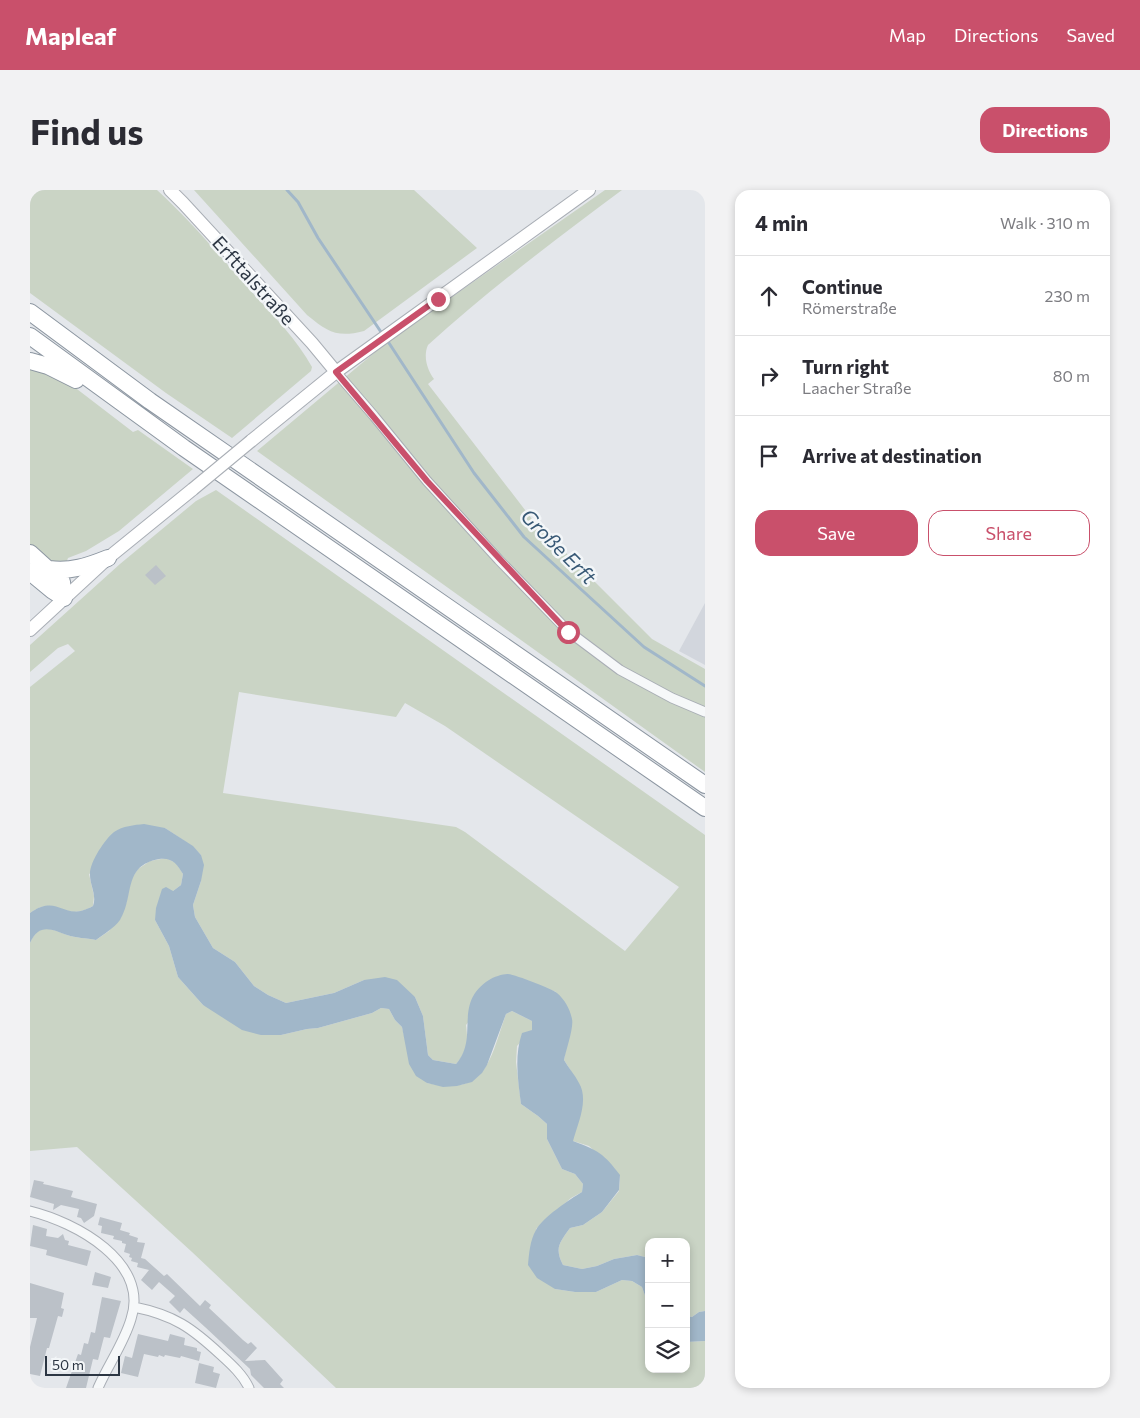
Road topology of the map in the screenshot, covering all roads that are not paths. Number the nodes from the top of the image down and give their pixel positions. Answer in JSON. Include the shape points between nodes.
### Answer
{"nodes":[{"id":1,"x":170,"y":190,"type":"edge"},
{"id":2,"x":589,"y":190,"type":"edge"},
{"id":3,"x":30,"y":303,"type":"edge"},
{"id":4,"x":30,"y":312,"type":"edge"},
{"id":5,"x":48,"y":326,"type":"junction"},
{"id":6,"x":30,"y":336,"type":"edge"},
{"id":7,"x":30,"y":361,"type":"edge"},
{"id":8,"x":336,"y":372,"type":"junction"},
{"id":9,"x":98,"y":387,"type":"junction"},
{"id":10,"x":30,"y":553,"type":"edge"},
{"id":11,"x":108,"y":558,"type":"junction"},
{"id":12,"x":49,"y":569,"type":"junction"},
{"id":13,"x":30,"y":572,"type":"edge"},
{"id":14,"x":64,"y":598,"type":"junction"},
{"id":15,"x":30,"y":630,"type":"edge"},
{"id":16,"x":705,"y":712,"type":"edge"},
{"id":17,"x":705,"y":785,"type":"edge"},
{"id":18,"x":705,"y":808,"type":"edge"},
{"id":19,"x":30,"y":1211,"type":"edge"},
{"id":20,"x":134,"y":1307,"type":"junction"},
{"id":21,"x":98,"y":1388,"type":"edge"},
{"id":22,"x":249,"y":1388,"type":"edge"}],
"edges":[{"from":1,"to":8,"type":"main road","name":"Erfttalstraße"},
{"from":2,"to":8,"type":"main road"},
{"from":3,"to":5,"type":"highway"},
{"from":4,"to":5,"type":"highway"},
{"from":5,"to":17,"type":"highway","via":[[150,401]]},
{"from":6,"to":9,"type":"highway"},
{"from":7,"to":9,"type":"highway"},
{"from":8,"to":11,"type":"main road","bridge":true},
{"from":8,"to":16,"type":"street","via":[[427,481],[568,632],[620,670]]},
{"from":9,"to":18,"type":"highway"},
{"from":10,"to":12,"type":"highway"},
{"from":11,"to":12,"type":"highway","via":[[78,569]]},
{"from":11,"to":14,"type":"main road"},
{"from":12,"to":14,"type":"highway","via":[[62,582]]},
{"from":13,"to":14,"type":"highway"},
{"from":14,"to":15,"type":"main road"},
{"from":19,"to":20,"type":"street","via":[[78,1229],[107,1250],[129,1278]]},
{"from":20,"to":21,"type":"street","via":[[129,1325]]},
{"from":20,"to":22,"type":"street","via":[[166,1315],[199,1334]]}]}
